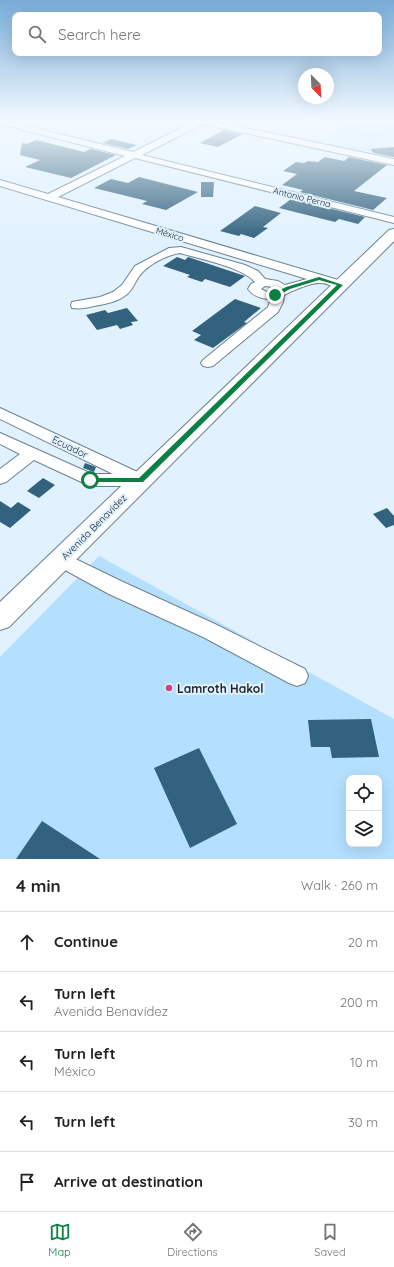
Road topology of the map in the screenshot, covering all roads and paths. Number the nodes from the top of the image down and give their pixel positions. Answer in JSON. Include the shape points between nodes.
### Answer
{"nodes":[{"id":1,"x":122,"y":161,"type":"edge"},
{"id":2,"x":158,"y":161,"type":"edge"},
{"id":3,"x":0,"y":183,"type":"edge"},
{"id":4,"x":48,"y":198,"type":"junction"},
{"id":5,"x":394,"y":220,"type":"edge"},
{"id":6,"x":394,"y":233,"type":"edge"},
{"id":7,"x":295,"y":272,"type":"junction"},
{"id":8,"x":319,"y":278,"type":"junction"},
{"id":9,"x":264,"y":282,"type":"junction"},
{"id":10,"x":341,"y":285,"type":"junction"},
{"id":11,"x":278,"y":293,"type":"junction"},
{"id":12,"x":77,"y":305,"type":"dead end"},
{"id":13,"x":208,"y":363,"type":"dead end"},
{"id":14,"x":0,"y":413,"type":"edge"},
{"id":15,"x":0,"y":438,"type":"edge"},
{"id":16,"x":32,"y":453,"type":"junction"},
{"id":17,"x":0,"y":478,"type":"edge"},
{"id":18,"x":140,"y":480,"type":"junction"},
{"id":19,"x":61,"y":559,"type":"junction"},
{"id":20,"x":0,"y":619,"type":"edge"},
{"id":21,"x":296,"y":676,"type":"dead end"}],
"edges":[{"from":1,"to":4,"type":"street"},
{"from":2,"to":5,"type":"street","name":"Antonio Perna"},
{"from":3,"to":4,"type":"street","name":"México"},
{"from":4,"to":7,"type":"street","name":"México"},
{"from":6,"to":10,"type":"main road","name":"Avenida Benavídez"},
{"from":7,"to":8,"type":"street","name":"México"},
{"from":7,"to":9,"type":"street"},
{"from":8,"to":10,"type":"street","name":"México"},
{"from":8,"to":11,"type":"street"},
{"from":9,"to":11,"type":"street","via":[[255,287],[256,292],[262,295]]},
{"from":9,"to":12,"type":"street","via":[[241,268],[174,250],[139,269],[126,288],[118,294],[106,300]]},
{"from":10,"to":18,"type":"main road","name":"Avenida Benavídez"},
{"from":11,"to":13,"type":"street","via":[[277,302],[272,308]]},
{"from":14,"to":18,"type":"street","name":"Ecuador"},
{"from":15,"to":16,"type":"street"},
{"from":16,"to":17,"type":"street"},
{"from":16,"to":18,"type":"street","via":[[90,480]]},
{"from":18,"to":19,"type":"main road","name":"Avenida Benavídez"},
{"from":19,"to":20,"type":"main road","name":"Avenida Benavídez"},
{"from":19,"to":21,"type":"street"}]}
